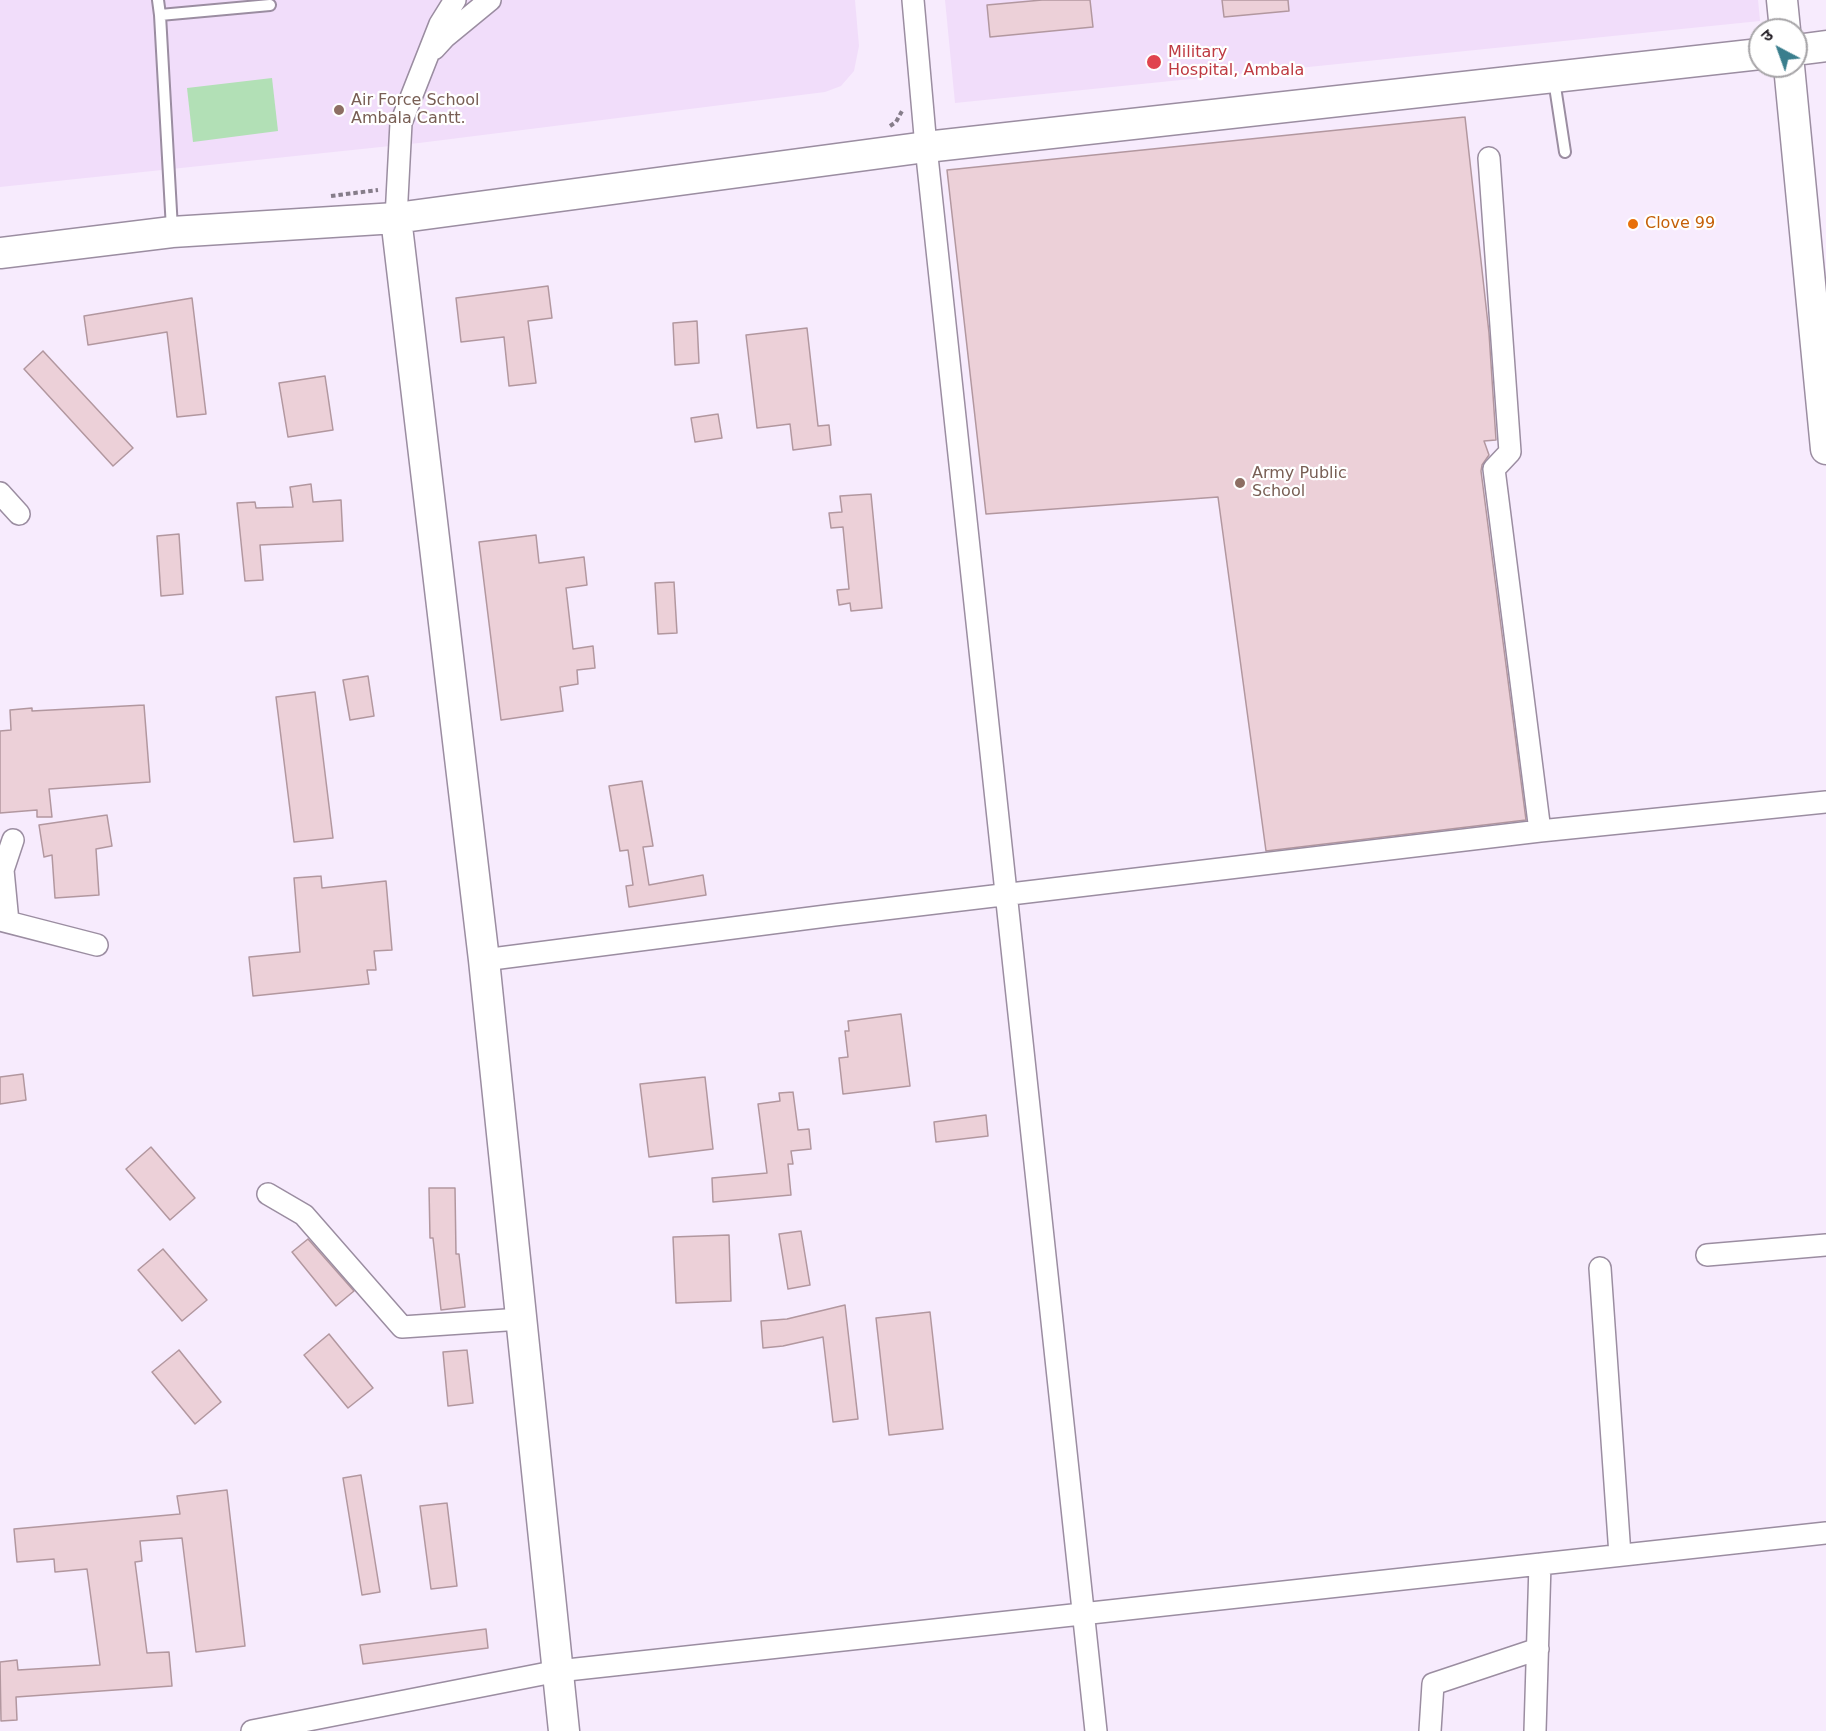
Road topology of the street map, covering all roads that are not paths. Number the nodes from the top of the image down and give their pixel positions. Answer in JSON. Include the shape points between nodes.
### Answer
{"nodes":[{"id":1,"x":158,"y":0,"type":"edge"},
{"id":2,"x":455,"y":0,"type":"edge"},
{"id":3,"x":490,"y":0,"type":"edge"},
{"id":4,"x":913,"y":0,"type":"edge"},
{"id":5,"x":1782,"y":0,"type":"edge"},
{"id":6,"x":270,"y":5,"type":"dead end"},
{"id":7,"x":160,"y":15,"type":"junction"},
{"id":8,"x":1784,"y":18,"type":"edge"},
{"id":9,"x":1826,"y":46,"type":"edge"},
{"id":10,"x":1808,"y":48,"type":"edge"},
{"id":11,"x":1748,"y":55,"type":"edge"},
{"id":12,"x":428,"y":56,"type":"junction"},
{"id":13,"x":1553,"y":77,"type":"junction"},
{"id":14,"x":1790,"y":78,"type":"edge"},
{"id":15,"x":926,"y":147,"type":"junction"},
{"id":16,"x":1565,"y":152,"type":"dead end"},
{"id":17,"x":1489,"y":158,"type":"dead end"},
{"id":18,"x":396,"y":218,"type":"junction"},
{"id":19,"x":172,"y":232,"type":"junction"},
{"id":20,"x":0,"y":253,"type":"edge"},
{"id":21,"x":1822,"y":378,"type":"edge"},
{"id":22,"x":1826,"y":449,"type":"edge"},
{"id":23,"x":0,"y":493,"type":"edge"},
{"id":24,"x":19,"y":514,"type":"dead end"},
{"id":25,"x":1826,"y":802,"type":"edge"},
{"id":26,"x":1540,"y":831,"type":"junction"},
{"id":27,"x":13,"y":840,"type":"dead end"},
{"id":28,"x":1007,"y":895,"type":"junction"},
{"id":29,"x":4,"y":921,"type":"edge"},
{"id":30,"x":97,"y":945,"type":"dead end"},
{"id":31,"x":484,"y":960,"type":"junction"},
{"id":32,"x":268,"y":1194,"type":"dead end"},
{"id":33,"x":1826,"y":1245,"type":"edge"},
{"id":34,"x":1707,"y":1255,"type":"dead end"},
{"id":35,"x":1600,"y":1268,"type":"dead end"},
{"id":36,"x":522,"y":1319,"type":"junction"},
{"id":37,"x":1826,"y":1533,"type":"edge"},
{"id":38,"x":1620,"y":1555,"type":"junction"},
{"id":39,"x":1540,"y":1564,"type":"junction"},
{"id":40,"x":1084,"y":1614,"type":"junction"},
{"id":41,"x":1538,"y":1649,"type":"junction"},
{"id":42,"x":558,"y":1671,"type":"junction"},
{"id":43,"x":252,"y":1731,"type":"edge"},
{"id":44,"x":564,"y":1731,"type":"edge"},
{"id":45,"x":1096,"y":1731,"type":"edge"},
{"id":46,"x":1430,"y":1731,"type":"edge"},
{"id":47,"x":1535,"y":1731,"type":"edge"}],
"edges":[{"from":1,"to":7,"type":"lane"},
{"from":2,"to":12,"type":"street","via":[[440,24]]},
{"from":3,"to":12,"type":"street"},
{"from":4,"to":15,"type":"street"},
{"from":5,"to":8,"type":"street"},
{"from":6,"to":7,"type":"lane"},
{"from":7,"to":19,"type":"lane"},
{"from":9,"to":10,"type":"street"},
{"from":11,"to":13,"type":"street"},
{"from":12,"to":18,"type":"street","via":[[401,123]]},
{"from":13,"to":15,"type":"street"},
{"from":13,"to":16,"type":"lane"},
{"from":14,"to":21,"type":"street"},
{"from":15,"to":18,"type":"street"},
{"from":15,"to":28,"type":"street"},
{"from":17,"to":26,"type":"street","via":[[1510,452],[1494,469]]},
{"from":18,"to":19,"type":"street"},
{"from":18,"to":31,"type":"street"},
{"from":19,"to":20,"type":"street"},
{"from":21,"to":22,"type":"street"},
{"from":23,"to":24,"type":"street"},
{"from":25,"to":26,"type":"street"},
{"from":26,"to":28,"type":"street"},
{"from":27,"to":29,"type":"street","via":[[3,870]]},
{"from":28,"to":31,"type":"street"},
{"from":28,"to":40,"type":"street"},
{"from":29,"to":30,"type":"street"},
{"from":31,"to":36,"type":"street"},
{"from":32,"to":36,"type":"street","via":[[304,1215],[402,1327]]},
{"from":33,"to":34,"type":"street"},
{"from":35,"to":38,"type":"street"},
{"from":36,"to":42,"type":"street"},
{"from":37,"to":38,"type":"street"},
{"from":38,"to":39,"type":"street"},
{"from":39,"to":40,"type":"street"},
{"from":39,"to":41,"type":"street"},
{"from":40,"to":42,"type":"street"},
{"from":40,"to":45,"type":"street"},
{"from":41,"to":46,"type":"street","via":[[1433,1684]]},
{"from":41,"to":47,"type":"street"},
{"from":42,"to":43,"type":"street"},
{"from":42,"to":44,"type":"street"}]}
